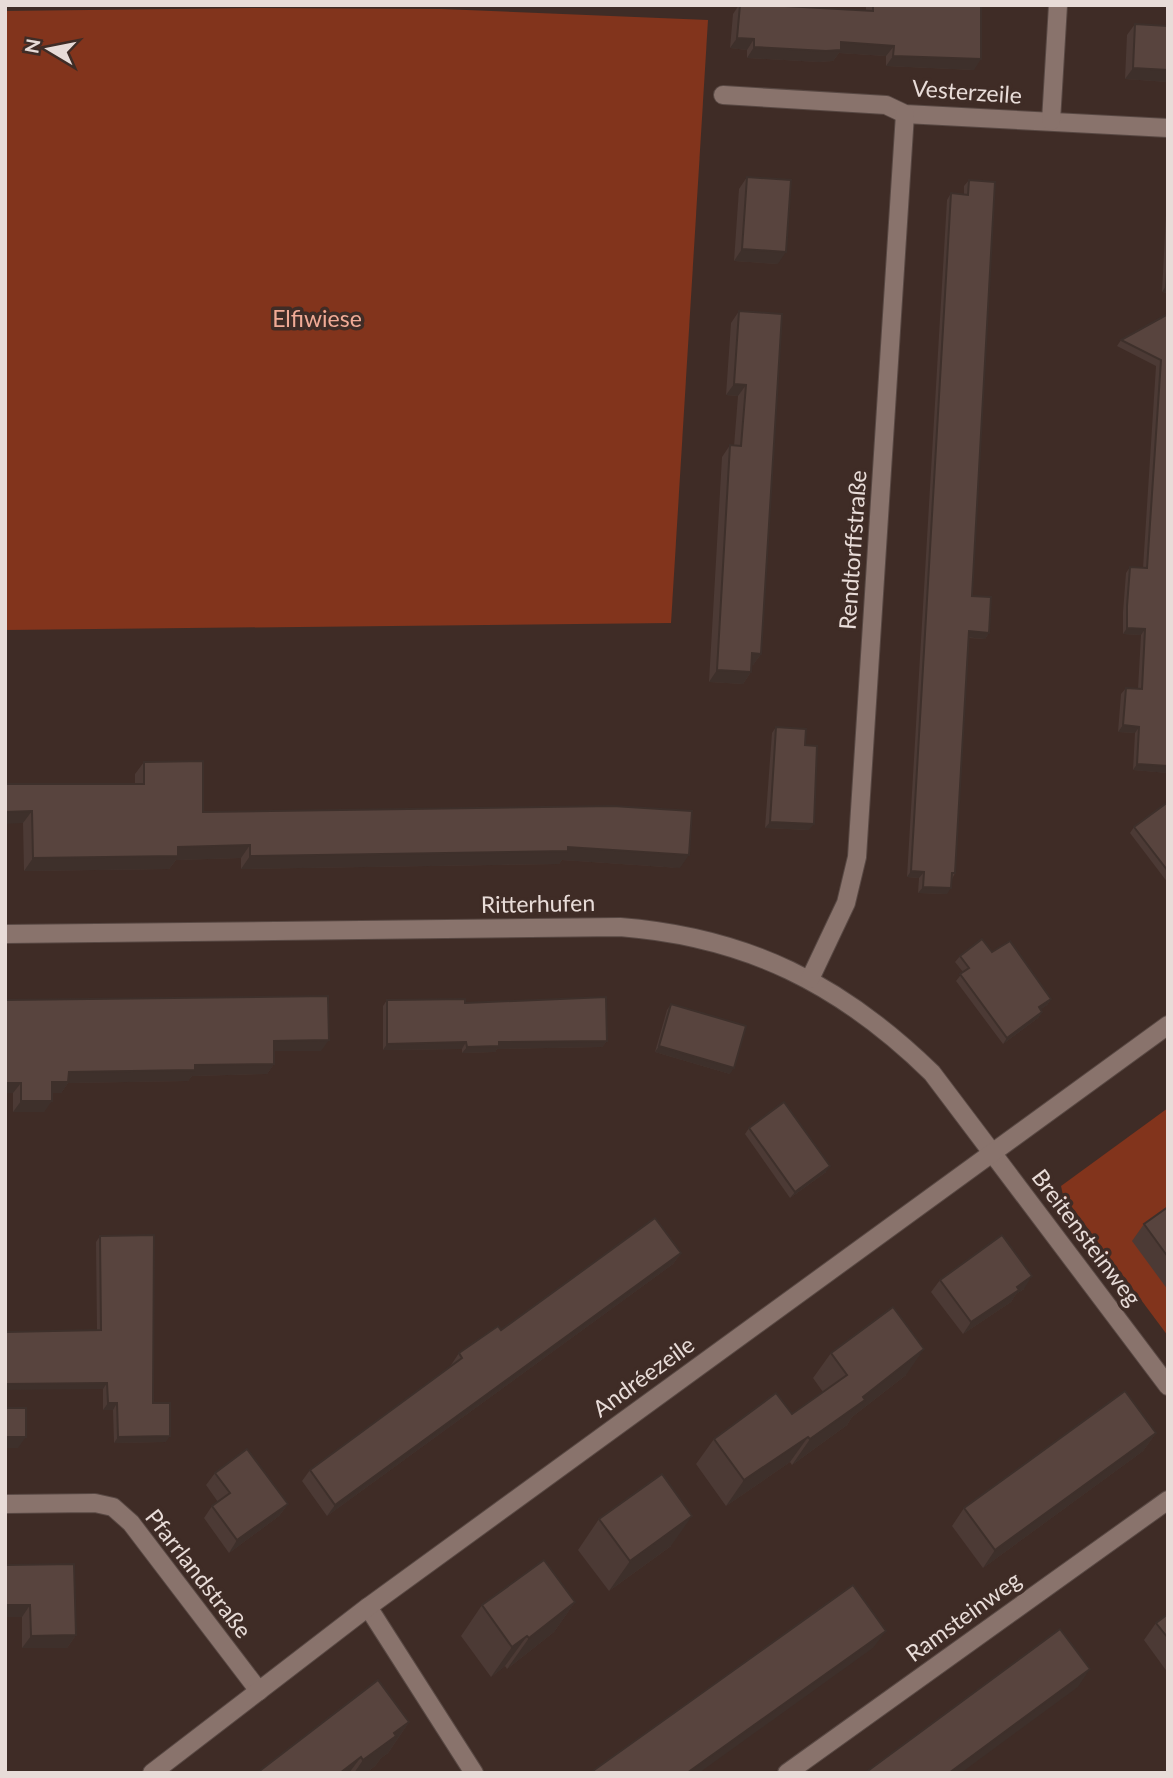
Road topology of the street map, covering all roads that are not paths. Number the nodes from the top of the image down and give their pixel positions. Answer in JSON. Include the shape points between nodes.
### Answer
{"nodes":[{"id":1,"x":1058,"y":5,"type":"edge"},
{"id":2,"x":723,"y":95,"type":"dead end"},
{"id":3,"x":905,"y":114,"type":"junction"},
{"id":4,"x":1051,"y":121,"type":"junction"},
{"id":5,"x":1168,"y":128,"type":"edge"},
{"id":6,"x":5,"y":934,"type":"edge"},
{"id":7,"x":810,"y":979,"type":"junction"},
{"id":8,"x":1168,"y":1025,"type":"edge"},
{"id":9,"x":993,"y":1150,"type":"junction"},
{"id":10,"x":1168,"y":1386,"type":"edge"},
{"id":11,"x":1168,"y":1500,"type":"edge"},
{"id":12,"x":5,"y":1504,"type":"edge"},
{"id":13,"x":368,"y":1607,"type":"junction"},
{"id":14,"x":259,"y":1691,"type":"junction"},
{"id":15,"x":152,"y":1773,"type":"edge"},
{"id":16,"x":474,"y":1773,"type":"edge"},
{"id":17,"x":787,"y":1773,"type":"edge"}],
"edges":[{"from":1,"to":4,"type":"street"},
{"from":2,"to":3,"type":"street","name":"Vesterzeile","via":[[886,105]]},
{"from":3,"to":4,"type":"street","name":"Vesterzeile"},
{"from":3,"to":7,"type":"street","name":"Rendtorffstraße","via":[[857,858],[846,903]]},
{"from":4,"to":5,"type":"street","name":"Vesterzeile"},
{"from":6,"to":7,"type":"street","name":"Ritterhufen","via":[[620,927],[714,941]]},
{"from":7,"to":9,"type":"street","name":"Ritterhufen","via":[[864,1013],[908,1050]]},
{"from":8,"to":9,"type":"street","name":"Andréezeile"},
{"from":9,"to":10,"type":"street","name":"Breitensteinweg"},
{"from":9,"to":13,"type":"street","name":"Andréezeile"},
{"from":11,"to":17,"type":"street","name":"Ramsteinweg"},
{"from":12,"to":14,"type":"street","name":"Pfarrlandstraße","via":[[113,1507],[131,1523]]},
{"from":13,"to":14,"type":"street","name":"Andréezeile"},
{"from":13,"to":16,"type":"street"},
{"from":14,"to":15,"type":"street","name":"Andréezeile"}]}
